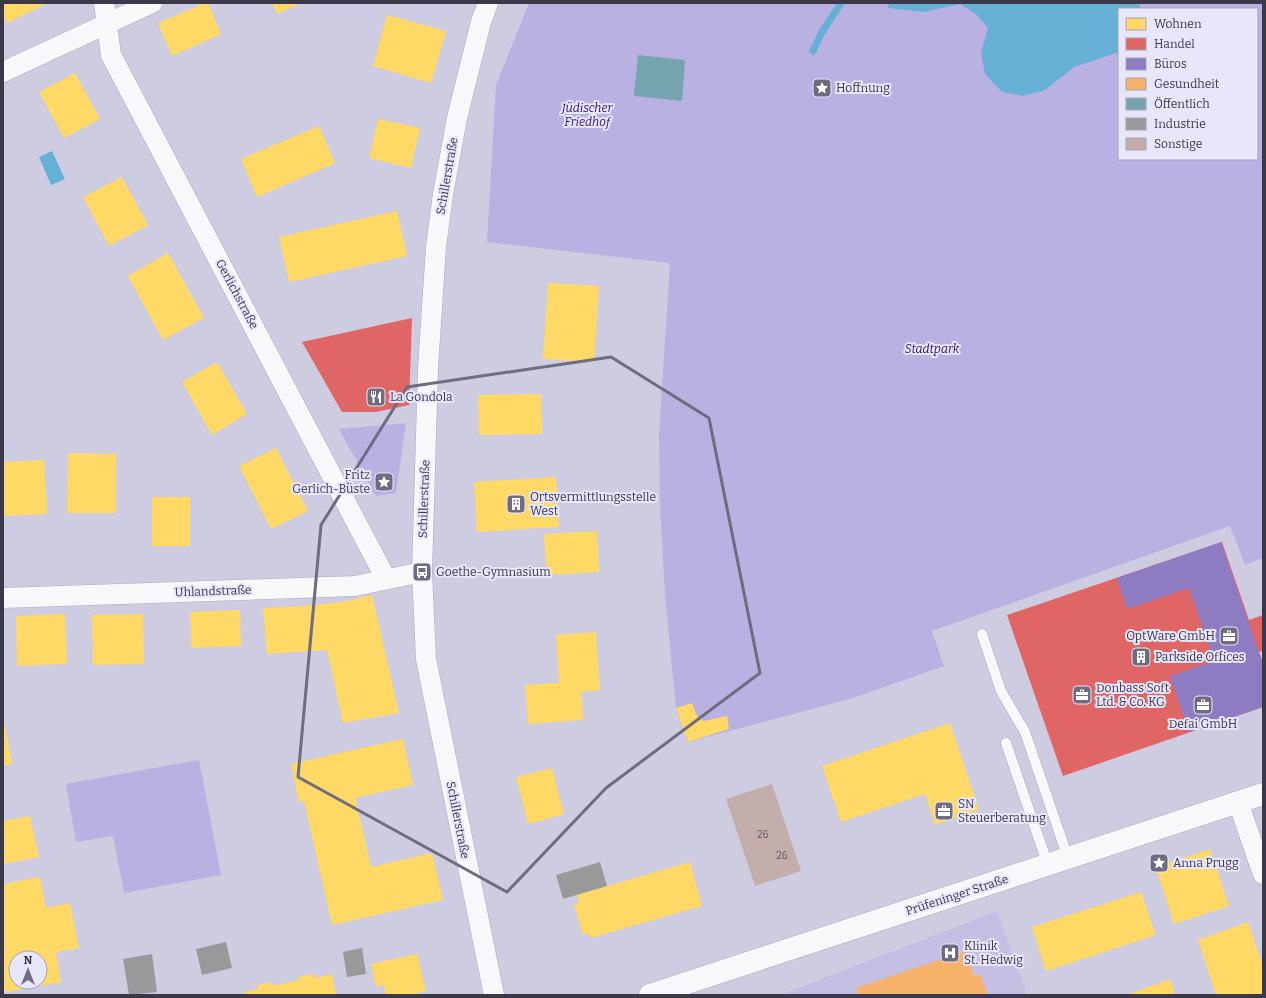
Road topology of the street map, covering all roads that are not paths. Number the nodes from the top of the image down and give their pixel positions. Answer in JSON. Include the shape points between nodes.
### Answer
{"nodes":[{"id":1,"x":104,"y":3,"type":"edge"},
{"id":2,"x":152,"y":3,"type":"edge"},
{"id":3,"x":488,"y":3,"type":"edge"},
{"id":4,"x":107,"y":24,"type":"junction"},
{"id":5,"x":3,"y":72,"type":"edge"},
{"id":6,"x":422,"y":572,"type":"junction"},
{"id":7,"x":386,"y":580,"type":"junction"},
{"id":8,"x":3,"y":598,"type":"edge"},
{"id":9,"x":982,"y":634,"type":"dead end"},
{"id":10,"x":1006,"y":743,"type":"dead end"},
{"id":11,"x":1263,"y":794,"type":"edge"},
{"id":12,"x":1238,"y":802,"type":"junction"},
{"id":13,"x":1058,"y":861,"type":"junction"},
{"id":14,"x":1263,"y":874,"type":"edge"},
{"id":15,"x":494,"y":995,"type":"edge"},
{"id":16,"x":650,"y":995,"type":"edge"}],
"edges":[{"from":1,"to":4,"type":"street","name":"Gerlichstraße"},
{"from":2,"to":4,"type":"street"},
{"from":3,"to":6,"type":"street","name":"Schillerstraße","via":[[457,118],[436,247],[428,368]]},
{"from":4,"to":5,"type":"street"},
{"from":4,"to":7,"type":"street","name":"Gerlichstraße","via":[[111,55]]},
{"from":6,"to":7,"type":"street","name":"Uhlandstraße"},
{"from":6,"to":15,"type":"street","name":"Schillerstraße","via":[[426,659]]},
{"from":7,"to":8,"type":"street","name":"Uhlandstraße","via":[[355,586]]},
{"from":9,"to":13,"type":"lane","via":[[1001,691],[1024,732]]},
{"from":10,"to":13,"type":"lane"},
{"from":11,"to":12,"type":"street","name":"Prüfeninger Straße"},
{"from":12,"to":13,"type":"street","name":"Prüfeninger Straße"},
{"from":12,"to":14,"type":"street"},
{"from":13,"to":16,"type":"street","name":"Prüfeninger Straße"}]}
